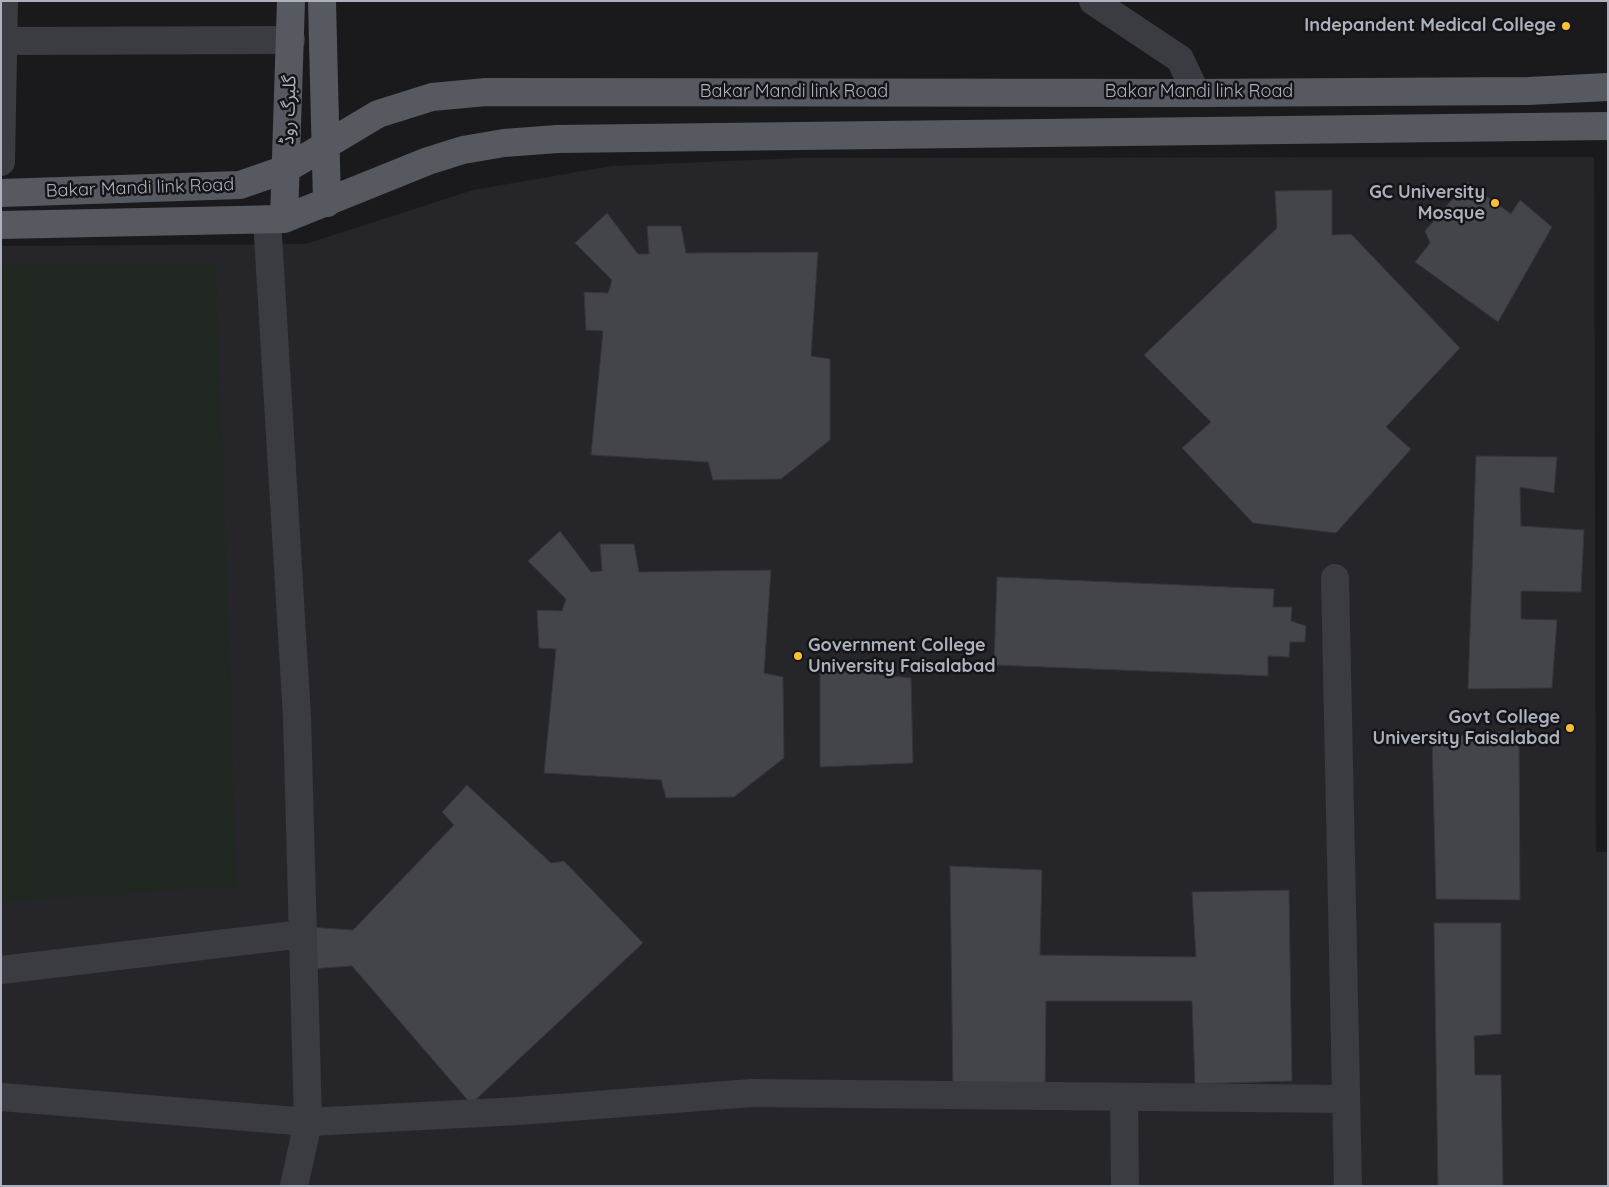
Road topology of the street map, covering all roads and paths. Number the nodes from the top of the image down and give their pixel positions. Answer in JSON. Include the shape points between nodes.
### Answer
{"nodes":[{"id":1,"x":4,"y":1,"type":"edge"},
{"id":2,"x":292,"y":1,"type":"edge"},
{"id":3,"x":322,"y":1,"type":"edge"},
{"id":4,"x":1093,"y":1,"type":"edge"},
{"id":5,"x":291,"y":40,"type":"junction"},
{"id":6,"x":3,"y":41,"type":"edge"},
{"id":7,"x":1608,"y":87,"type":"edge"},
{"id":8,"x":1196,"y":92,"type":"junction"},
{"id":9,"x":1608,"y":126,"type":"edge"},
{"id":10,"x":325,"y":148,"type":"junction"},
{"id":11,"x":1,"y":162,"type":"edge"},
{"id":12,"x":286,"y":169,"type":"junction"},
{"id":13,"x":1,"y":193,"type":"edge"},
{"id":14,"x":327,"y":202,"type":"junction"},
{"id":15,"x":275,"y":219,"type":"junction"},
{"id":16,"x":1,"y":225,"type":"edge"},
{"id":17,"x":1335,"y":578,"type":"dead end"},
{"id":18,"x":303,"y":934,"type":"junction"},
{"id":19,"x":1,"y":970,"type":"edge"},
{"id":20,"x":1124,"y":1096,"type":"junction"},
{"id":21,"x":1,"y":1098,"type":"edge"},
{"id":22,"x":1346,"y":1100,"type":"junction"},
{"id":23,"x":308,"y":1122,"type":"junction"},
{"id":24,"x":294,"y":1186,"type":"edge"},
{"id":25,"x":1125,"y":1186,"type":"edge"},
{"id":26,"x":1348,"y":1186,"type":"edge"}],
"edges":[{"from":1,"to":6,"type":"street"},
{"from":2,"to":5,"type":"main road","name":"گلبرگ روڈ"},
{"from":3,"to":10,"type":"main road","name":"گلبرگ روڈ"},
{"from":4,"to":8,"type":"street","via":[[1180,59]]},
{"from":5,"to":6,"type":"street"},
{"from":5,"to":12,"type":"main road","name":"گلبرگ روڈ"},
{"from":6,"to":11,"type":"street"},
{"from":7,"to":8,"type":"main road","name":"Bakar Mandi link Road","via":[[1528,91]]},
{"from":8,"to":10,"type":"main road","name":"Bakar Mandi link Road","via":[[486,92],[432,97],[378,114]]},
{"from":9,"to":14,"type":"main road","name":"Bakar Mandi link Road","via":[[557,139],[463,150]]},
{"from":10,"to":12,"type":"main road","name":"Bakar Mandi link Road"},
{"from":10,"to":14,"type":"main road","name":"گلبرگ روڈ"},
{"from":12,"to":13,"type":"main road","name":"Bakar Mandi link Road","via":[[240,185]]},
{"from":12,"to":15,"type":"main road","name":"گلبرگ روڈ"},
{"from":14,"to":15,"type":"main road","name":"Bakar Mandi link Road"},
{"from":15,"to":16,"type":"main road","name":"Bakar Mandi link Road"},
{"from":15,"to":18,"type":"street"},
{"from":17,"to":22,"type":"street"},
{"from":18,"to":19,"type":"street"},
{"from":18,"to":23,"type":"street"},
{"from":20,"to":22,"type":"street"},
{"from":20,"to":23,"type":"street","via":[[752,1093],[519,1111]]},
{"from":20,"to":25,"type":"street"},
{"from":21,"to":23,"type":"street"},
{"from":22,"to":26,"type":"street"},
{"from":23,"to":24,"type":"street"}]}
